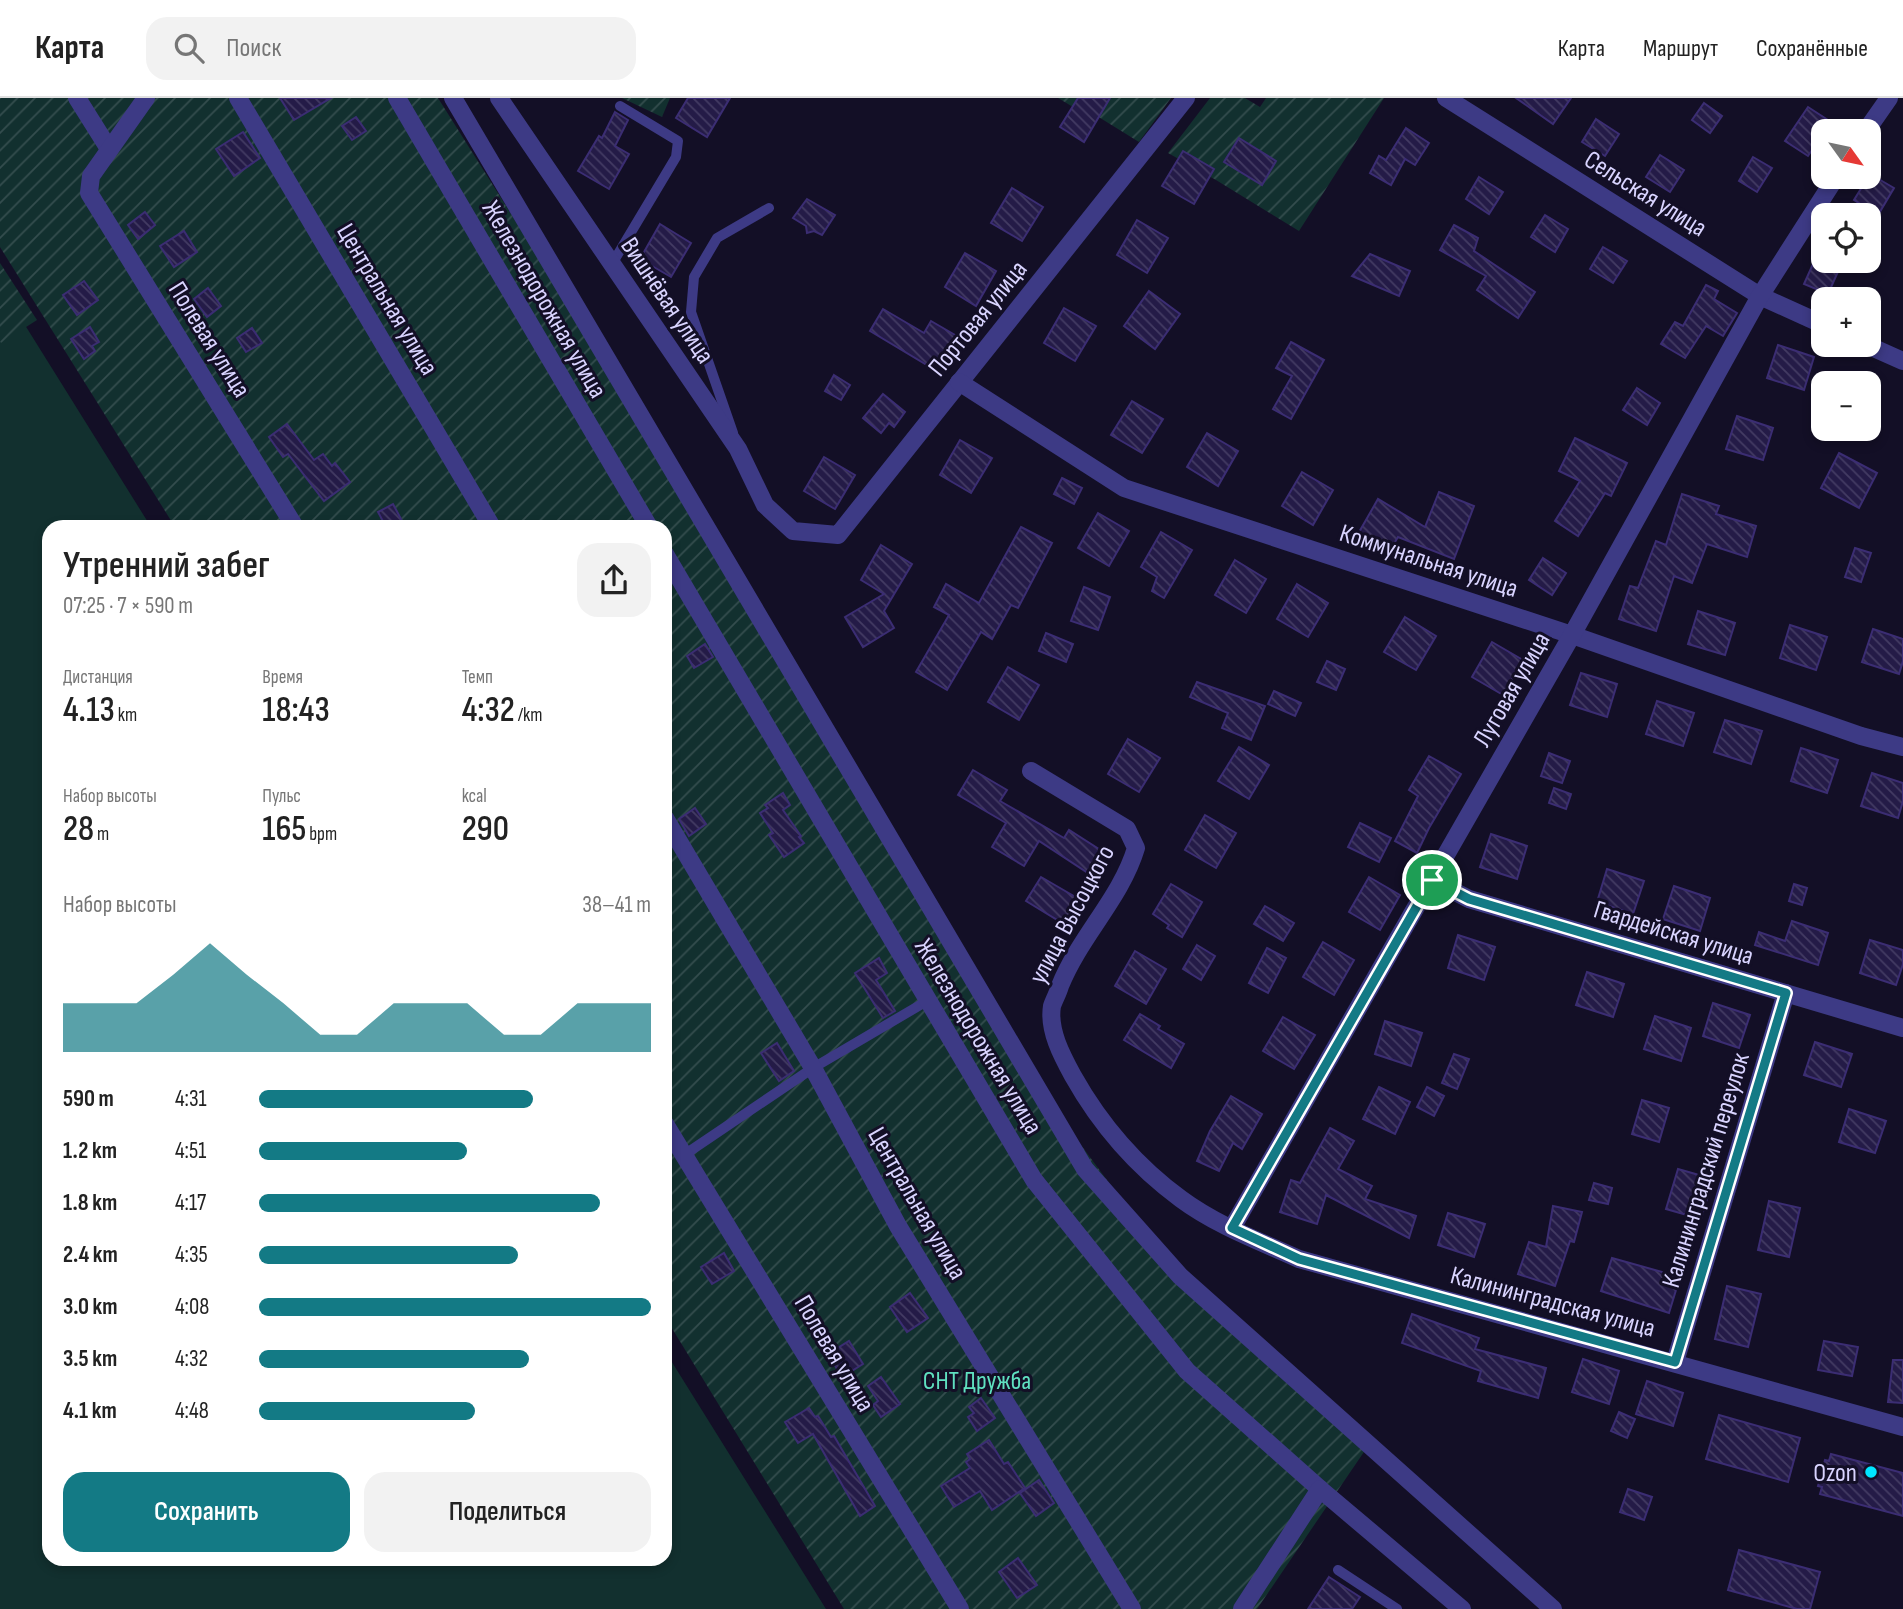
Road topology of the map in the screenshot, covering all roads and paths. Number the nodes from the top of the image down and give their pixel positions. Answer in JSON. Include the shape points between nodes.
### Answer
{"nodes":[{"id":1,"x":77,"y":98,"type":"edge"},
{"id":2,"x":146,"y":98,"type":"edge"},
{"id":3,"x":238,"y":98,"type":"edge"},
{"id":4,"x":397,"y":98,"type":"edge"},
{"id":5,"x":453,"y":98,"type":"edge"},
{"id":6,"x":499,"y":98,"type":"edge"},
{"id":7,"x":1186,"y":98,"type":"edge"},
{"id":8,"x":1446,"y":98,"type":"edge"},
{"id":9,"x":1889,"y":98,"type":"edge"},
{"id":10,"x":620,"y":106,"type":"dead end"},
{"id":11,"x":1874,"y":119,"type":"edge"},
{"id":12,"x":109,"y":149,"type":"junction"},
{"id":13,"x":1828,"y":189,"type":"edge"},
{"id":14,"x":769,"y":208,"type":"dead end"},
{"id":15,"x":612,"y":264,"type":"junction"},
{"id":16,"x":1760,"y":296,"type":"junction"},
{"id":17,"x":1811,"y":319,"type":"edge"},
{"id":18,"x":1881,"y":351,"type":"edge"},
{"id":19,"x":1903,"y":361,"type":"edge"},
{"id":20,"x":959,"y":382,"type":"junction"},
{"id":21,"x":738,"y":449,"type":"junction"},
{"id":22,"x":291,"y":520,"type":"edge"},
{"id":23,"x":488,"y":520,"type":"edge"},
{"id":24,"x":645,"y":520,"type":"edge"},
{"id":25,"x":793,"y":531,"type":"joint"},
{"id":26,"x":672,"y":566,"type":"edge"},
{"id":27,"x":1572,"y":635,"type":"junction"},
{"id":28,"x":1903,"y":747,"type":"edge"},
{"id":29,"x":1031,"y":771,"type":"dead end"},
{"id":30,"x":672,"y":830,"type":"edge"},
{"id":31,"x":1432,"y":880,"type":"junction"},
{"id":32,"x":1786,"y":993,"type":"junction"},
{"id":33,"x":927,"y":1000,"type":"junction"},
{"id":34,"x":1903,"y":1028,"type":"edge"},
{"id":35,"x":813,"y":1068,"type":"junction"},
{"id":36,"x":672,"y":1135,"type":"edge"},
{"id":37,"x":684,"y":1155,"type":"junction"},
{"id":38,"x":1232,"y":1228,"type":"junction"},
{"id":39,"x":1675,"y":1362,"type":"junction"},
{"id":40,"x":1903,"y":1427,"type":"edge"},
{"id":41,"x":1320,"y":1489,"type":"junction"},
{"id":42,"x":1338,"y":1570,"type":"dead end"},
{"id":43,"x":960,"y":1609,"type":"edge"},
{"id":44,"x":1132,"y":1609,"type":"edge"},
{"id":45,"x":1242,"y":1609,"type":"edge"},
{"id":46,"x":1397,"y":1609,"type":"edge"},
{"id":47,"x":1462,"y":1609,"type":"edge"},
{"id":48,"x":1553,"y":1609,"type":"edge"}],
"edges":[{"from":1,"to":12,"type":"street"},
{"from":2,"to":12,"type":"street"},
{"from":3,"to":23,"type":"street","name":"Центральная улица"},
{"from":4,"to":24,"type":"street","name":"Железнодорожная улица"},
{"from":5,"to":48,"type":"street","via":[[1085,1169],[1180,1276]]},
{"from":6,"to":15,"type":"street","name":"Вишнёвая улица"},
{"from":7,"to":20,"type":"street","name":"Портовая улица"},
{"from":8,"to":16,"type":"street","name":"Сельская улица"},
{"from":9,"to":11,"type":"street"},
{"from":10,"to":15,"type":"lane","via":[[678,141],[676,156]]},
{"from":12,"to":22,"type":"street","name":"Полевая улица","via":[[91,176],[89,193]]},
{"from":13,"to":16,"type":"street","name":"Луговая улица"},
{"from":14,"to":21,"type":"lane","via":[[717,238],[694,277],[691,312]]},
{"from":15,"to":21,"type":"street","name":"Вишнёвая улица"},
{"from":16,"to":17,"type":"street","name":"Сельская улица"},
{"from":16,"to":27,"type":"street","name":"Луговая улица"},
{"from":18,"to":19,"type":"street"},
{"from":20,"to":25,"type":"street","name":"Портовая улица","via":[[838,535]]},
{"from":20,"to":27,"type":"street","name":"Коммунальная улица","via":[[1124,488]]},
{"from":21,"to":25,"type":"street","name":"Вишнёвая улица","via":[[765,505]]},
{"from":26,"to":33,"type":"street","name":"Железнодорожная улица"},
{"from":27,"to":28,"type":"street","name":"Коммунальная улица"},
{"from":27,"to":31,"type":"street","name":"Луговая улица"},
{"from":29,"to":38,"type":"street","name":"улица Высоцкого","via":[[1127,829],[1136,848],[1129,870],[1070,960],[1052,1008],[1056,1044],[1085,1098],[1116,1139],[1182,1200]]},
{"from":30,"to":35,"type":"street","name":"Центральная улица"},
{"from":31,"to":32,"type":"street","name":"Гвардейская улица","via":[[1469,899]]},
{"from":31,"to":38,"type":"street","name":"Луговая улица"},
{"from":32,"to":34,"type":"street","name":"Гвардейская улица"},
{"from":32,"to":39,"type":"street","name":"Калининградский переулок"},
{"from":33,"to":35,"type":"lane"},
{"from":33,"to":41,"type":"street","name":"Железнодорожная улица","via":[[1034,1180],[1106,1272],[1187,1371]]},
{"from":35,"to":37,"type":"lane"},
{"from":35,"to":44,"type":"street","name":"Центральная улица","via":[[898,1226]]},
{"from":36,"to":37,"type":"street","name":"Полевая улица"},
{"from":37,"to":43,"type":"street","name":"Полевая улица"},
{"from":38,"to":39,"type":"street","name":"Калининградская улица","via":[[1299,1259]]},
{"from":39,"to":40,"type":"street","name":"Калининградская улица"},
{"from":41,"to":45,"type":"street"},
{"from":41,"to":47,"type":"street","name":"Железнодорожная улица"},
{"from":42,"to":46,"type":"lane"}]}
